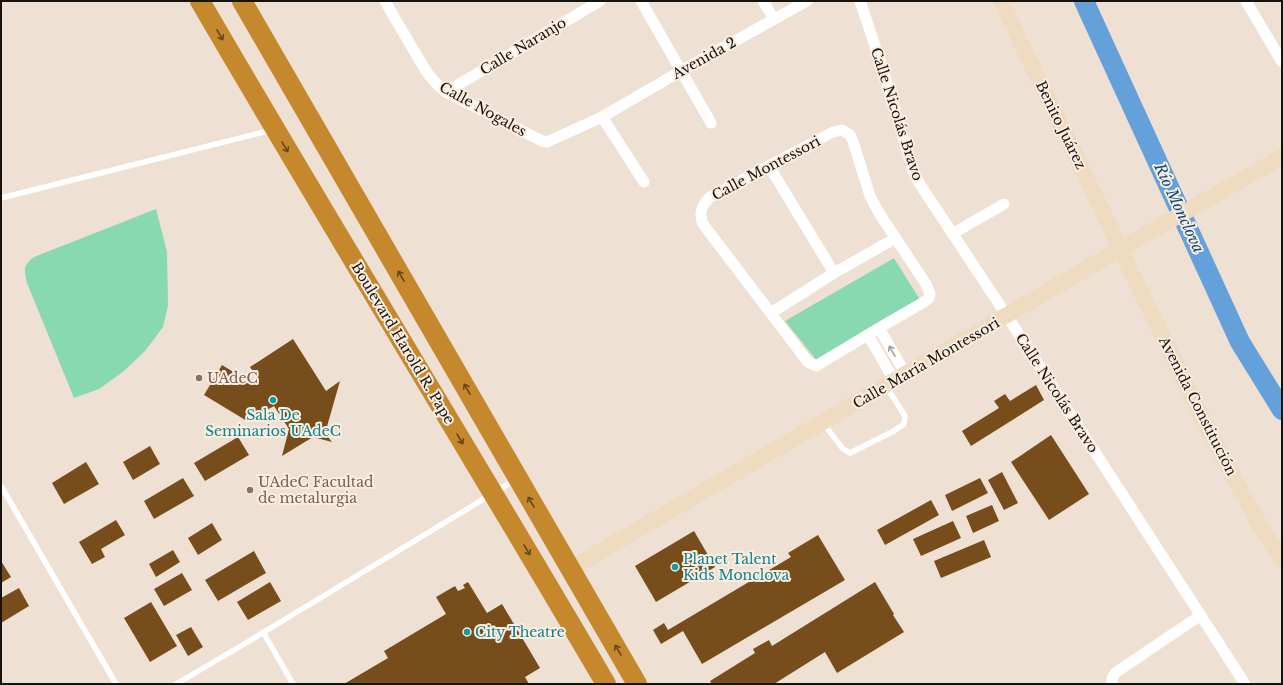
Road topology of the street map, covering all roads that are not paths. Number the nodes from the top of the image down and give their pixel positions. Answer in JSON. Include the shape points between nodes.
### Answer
{"nodes":[{"id":1,"x":200,"y":1,"type":"edge"},
{"id":2,"x":242,"y":1,"type":"edge"},
{"id":3,"x":600,"y":1,"type":"edge"},
{"id":4,"x":641,"y":1,"type":"edge"},
{"id":5,"x":763,"y":1,"type":"edge"},
{"id":6,"x":807,"y":1,"type":"edge"},
{"id":7,"x":860,"y":1,"type":"edge"},
{"id":8,"x":1001,"y":1,"type":"edge"},
{"id":9,"x":1246,"y":1,"type":"edge"},
{"id":10,"x":387,"y":2,"type":"edge"},
{"id":11,"x":774,"y":19,"type":"junction"},
{"id":12,"x":1282,"y":62,"type":"edge"},
{"id":13,"x":681,"y":71,"type":"junction"},
{"id":14,"x":446,"y":92,"type":"junction"},
{"id":15,"x":602,"y":117,"type":"junction"},
{"id":16,"x":711,"y":123,"type":"dead end"},
{"id":17,"x":274,"y":129,"type":"junction"},
{"id":18,"x":532,"y":136,"type":"joint"},
{"id":19,"x":1282,"y":157,"type":"edge"},
{"id":20,"x":768,"y":166,"type":"junction"},
{"id":21,"x":644,"y":182,"type":"dead end"},
{"id":22,"x":1,"y":198,"type":"edge"},
{"id":23,"x":1004,"y":204,"type":"dead end"},
{"id":24,"x":952,"y":234,"type":"junction"},
{"id":25,"x":896,"y":238,"type":"junction"},
{"id":26,"x":1128,"y":245,"type":"junction"},
{"id":27,"x":834,"y":273,"type":"junction"},
{"id":28,"x":771,"y":313,"type":"junction"},
{"id":29,"x":1007,"y":316,"type":"junction"},
{"id":30,"x":879,"y":328,"type":"junction"},
{"id":31,"x":868,"y":335,"type":"junction"},
{"id":32,"x":895,"y":379,"type":"junction"},
{"id":33,"x":823,"y":422,"type":"junction"},
{"id":34,"x":518,"y":478,"type":"junction"},
{"id":35,"x":1,"y":486,"type":"edge"},
{"id":36,"x":493,"y":493,"type":"junction"},
{"id":37,"x":1282,"y":560,"type":"edge"},
{"id":38,"x":570,"y":569,"type":"junction"},
{"id":39,"x":1201,"y":614,"type":"junction"},
{"id":40,"x":263,"y":632,"type":"junction"},
{"id":41,"x":1112,"y":682,"type":"edge"},
{"id":42,"x":116,"y":684,"type":"edge"},
{"id":43,"x":176,"y":684,"type":"edge"},
{"id":44,"x":293,"y":684,"type":"edge"},
{"id":45,"x":606,"y":684,"type":"edge"},
{"id":46,"x":637,"y":684,"type":"edge"},
{"id":47,"x":1245,"y":684,"type":"edge"}],
"edges":[{"from":1,"to":17,"type":"highway","name":"Boulevard Harold R. Pape","one_way":true},
{"from":34,"to":2,"type":"highway","one_way":true},
{"from":3,"to":14,"type":"street","name":"Calle Naranjo"},
{"from":4,"to":13,"type":"street"},
{"from":5,"to":11,"type":"street"},
{"from":6,"to":11,"type":"street","name":"Avenida 2"},
{"from":7,"to":24,"type":"street","name":"Calle Nicolás Bravo","via":[[913,171],[924,193]]},
{"from":8,"to":26,"type":"main road","name":"Benito Juárez"},
{"from":9,"to":12,"type":"street"},
{"from":10,"to":14,"type":"street","name":"Calle Nogales","via":[[431,78]]},
{"from":11,"to":13,"type":"street","name":"Avenida 2"},
{"from":13,"to":15,"type":"street","name":"Avenida 2"},
{"from":13,"to":16,"type":"street"},
{"from":14,"to":18,"type":"street","name":"Calle Nogales"},
{"from":15,"to":18,"type":"street","name":"Avenida 2","via":[[547,142]]},
{"from":15,"to":21,"type":"street"},
{"from":17,"to":22,"type":"lane"},
{"from":17,"to":36,"type":"highway","name":"Boulevard Harold R. Pape","one_way":true},
{"from":19,"to":26,"type":"main road","name":"Calle María Montessori"},
{"from":20,"to":25,"type":"street","name":"Calle Montessori","via":[[834,132],[848,132],[870,196]]},
{"from":20,"to":27,"type":"street"},
{"from":20,"to":28,"type":"street","name":"Calle Montessori","via":[[710,196],[701,210],[701,219]]},
{"from":23,"to":24,"type":"street"},
{"from":24,"to":29,"type":"street","name":"Calle Nicolás Bravo"},
{"from":25,"to":27,"type":"street"},
{"from":25,"to":30,"type":"street","name":"Calle Montessori","via":[[930,294],[924,302]]},
{"from":26,"to":29,"type":"main road","name":"Calle María Montessori"},
{"from":26,"to":37,"type":"main road","name":"Avenida Constitución","via":[[1217,446],[1259,524]]},
{"from":27,"to":28,"type":"street"},
{"from":28,"to":31,"type":"street","name":"Calle Montessori","via":[[808,362],[816,366]]},
{"from":29,"to":32,"type":"main road","name":"Calle María Montessori"},
{"from":29,"to":39,"type":"street","name":"Calle Nicolás Bravo"},
{"from":30,"to":31,"type":"street","name":"Calle Montessori"},
{"from":32,"to":30,"type":"street","one_way":true},
{"from":31,"to":32,"type":"street"},
{"from":32,"to":33,"type":"main road","name":"Calle María Montessori"},
{"from":32,"to":33,"type":"lane","via":[[900,407],[905,416],[904,424],[894,431],[850,453],[842,449]]},
{"from":33,"to":38,"type":"main road","name":"Calle María Montessori"},
{"from":34,"to":36,"type":"lane"},
{"from":38,"to":34,"type":"highway","one_way":true},
{"from":35,"to":42,"type":"lane"},
{"from":36,"to":40,"type":"lane"},
{"from":36,"to":45,"type":"highway","name":"Boulevard Harold R. Pape","one_way":true},
{"from":46,"to":38,"type":"highway","one_way":true},
{"from":39,"to":41,"type":"street","via":[[1115,673]]},
{"from":39,"to":47,"type":"street","name":"Calle Nicolás Bravo"},
{"from":40,"to":43,"type":"lane"},
{"from":40,"to":44,"type":"lane"}]}
